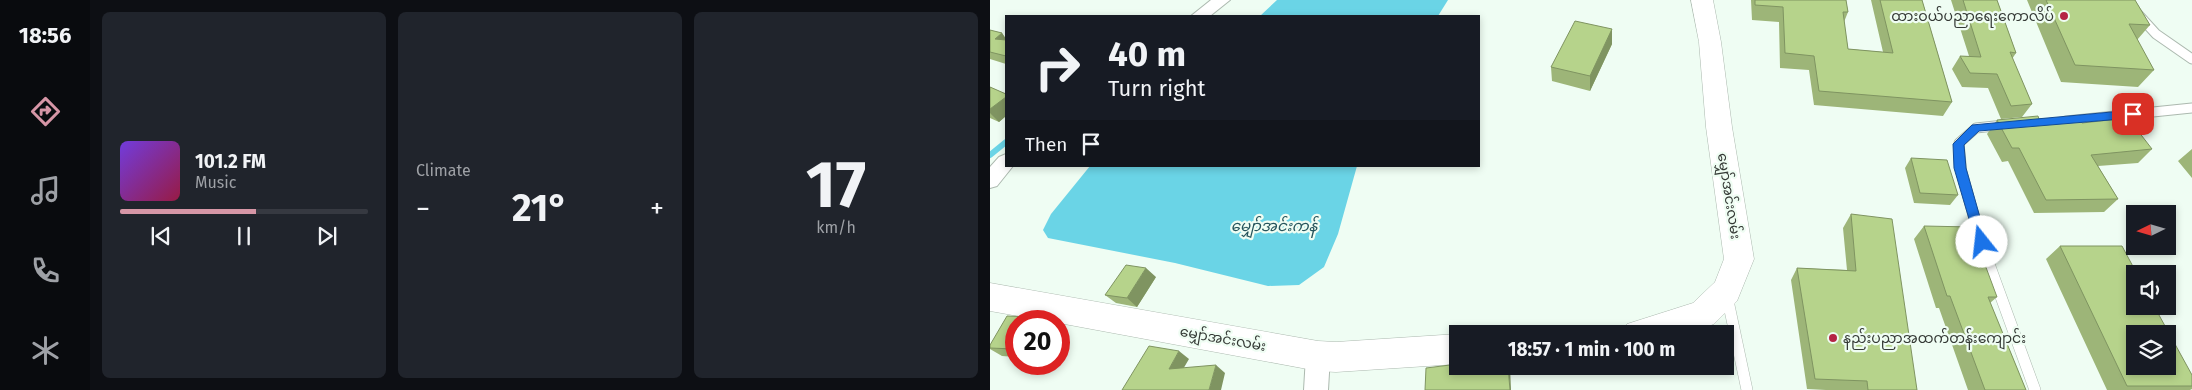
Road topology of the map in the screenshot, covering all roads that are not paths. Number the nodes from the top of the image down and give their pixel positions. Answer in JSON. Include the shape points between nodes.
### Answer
{"nodes":[{"id":1,"x":1222,"y":0,"type":"edge"},
{"id":2,"x":1702,"y":0,"type":"edge"},
{"id":3,"x":2125,"y":0,"type":"edge"},
{"id":4,"x":1201,"y":15,"type":"edge"},
{"id":5,"x":2192,"y":59,"type":"edge"},
{"id":6,"x":2192,"y":108,"type":"edge"},
{"id":7,"x":2055,"y":122,"type":"edge"},
{"id":8,"x":2015,"y":125,"type":"edge"},
{"id":9,"x":1005,"y":163,"type":"edge"},
{"id":10,"x":990,"y":180,"type":"edge"},
{"id":11,"x":1726,"y":291,"type":"junction"},
{"id":12,"x":990,"y":297,"type":"edge"},
{"id":13,"x":1667,"y":325,"type":"edge"},
{"id":14,"x":1449,"y":350,"type":"edge"},
{"id":15,"x":1318,"y":356,"type":"junction"},
{"id":16,"x":1316,"y":390,"type":"edge"},
{"id":17,"x":1747,"y":390,"type":"edge"},
{"id":18,"x":2035,"y":390,"type":"edge"}],
"edges":[{"from":1,"to":4,"type":"street"},
{"from":2,"to":11,"type":"street","name":"မျှော်အင်းလမ်း","via":[[1738,259]]},
{"from":3,"to":5,"type":"lane","via":[[2156,34]]},
{"from":6,"to":7,"type":"lane"},
{"from":8,"to":18,"type":"lane","via":[[1976,128],[1959,144],[1960,168],[1982,242]]},
{"from":9,"to":10,"type":"street"},
{"from":11,"to":13,"type":"street","name":"မျှော်အင်းလမ်း","via":[[1703,314]]},
{"from":11,"to":17,"type":"lane"},
{"from":12,"to":15,"type":"street","name":"မျှော်အင်းလမ်း"},
{"from":14,"to":15,"type":"street","name":"မျှော်အင်းလမ်း"},
{"from":15,"to":16,"type":"street"}]}
